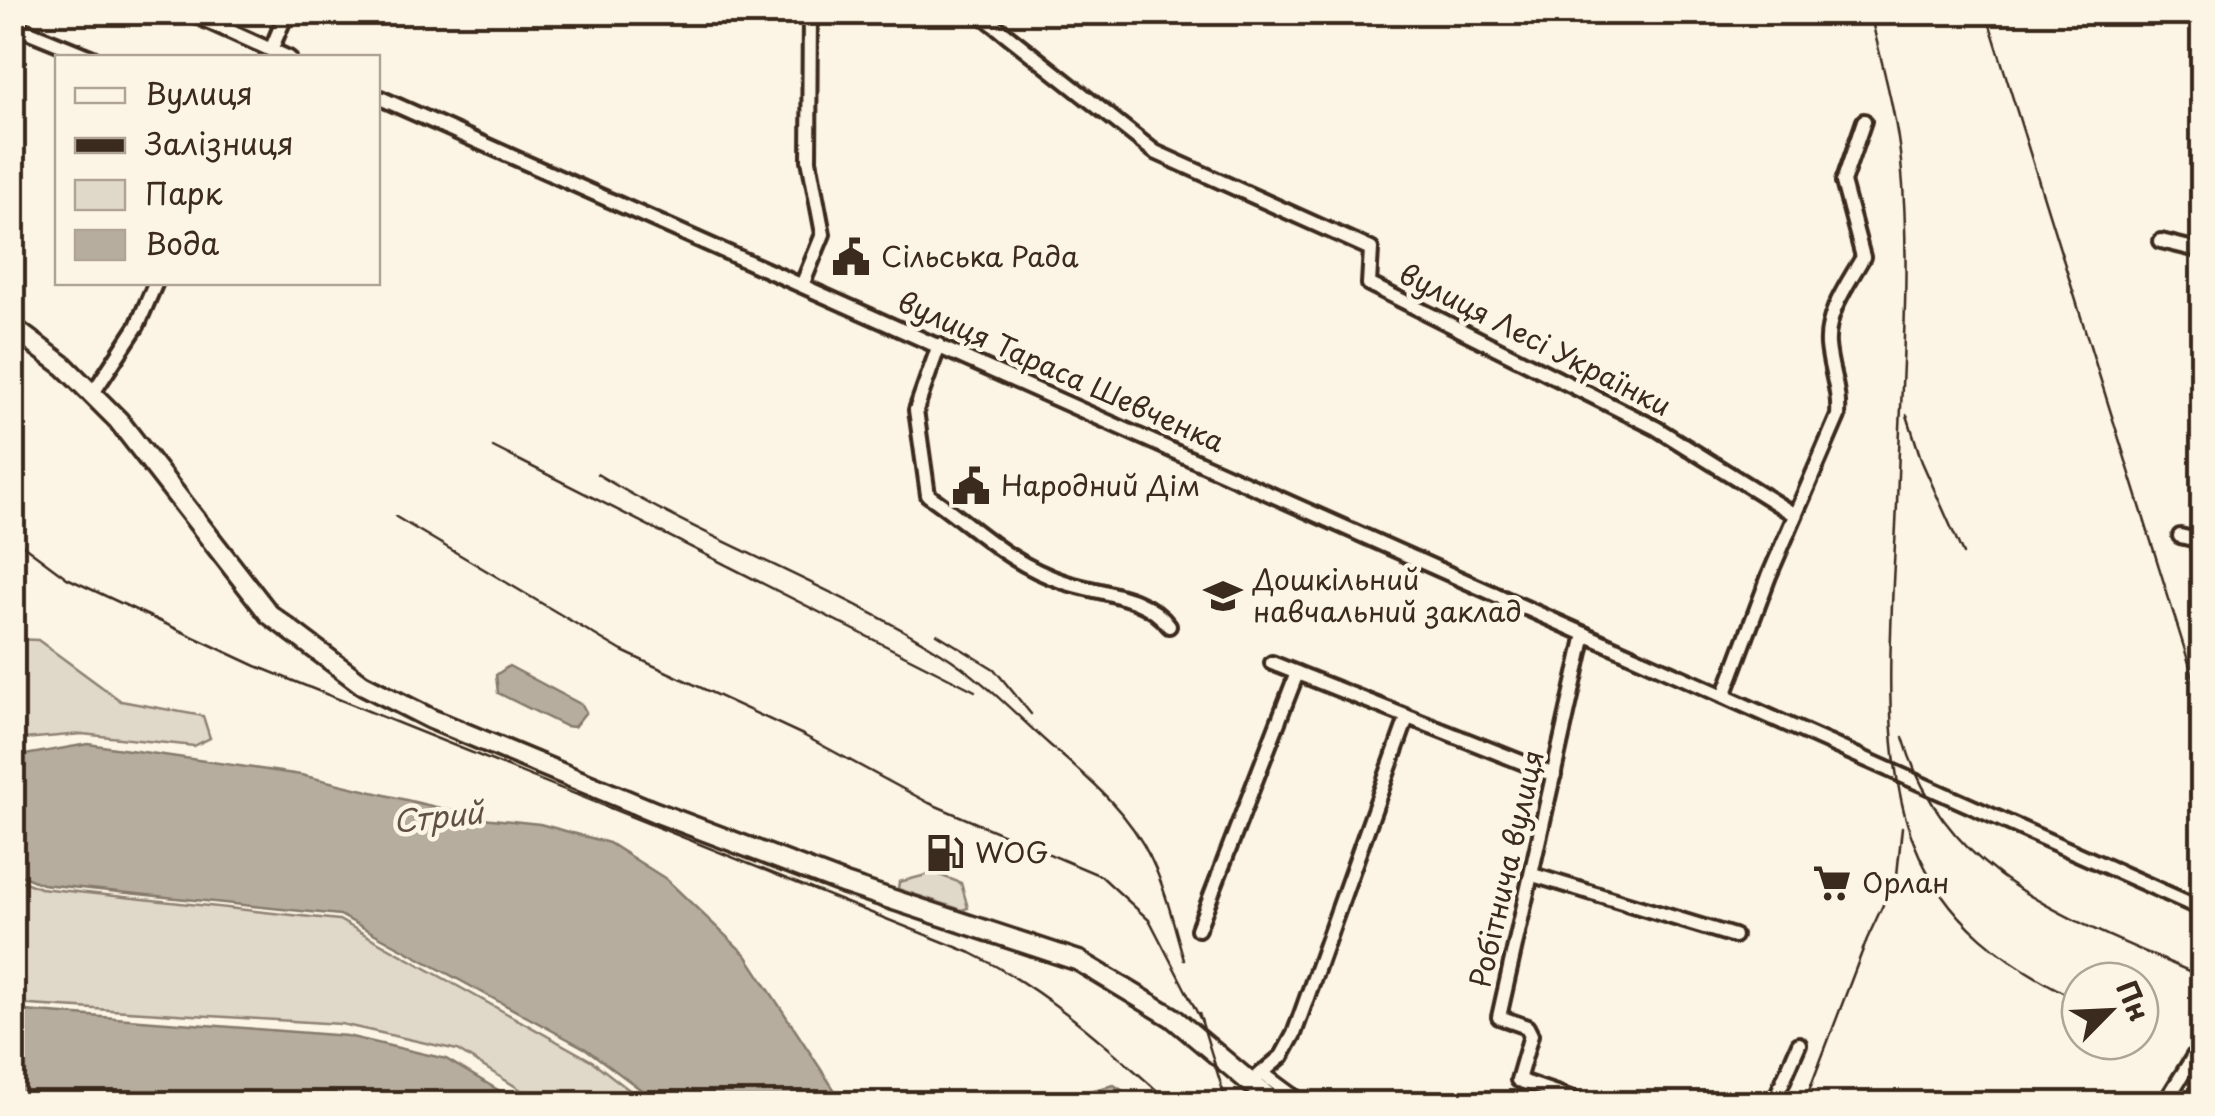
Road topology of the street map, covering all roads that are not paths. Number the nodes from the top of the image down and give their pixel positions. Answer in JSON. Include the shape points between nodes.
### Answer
{"nodes":[{"id":1,"x":187,"y":12,"type":"edge"},
{"id":2,"x":288,"y":12,"type":"edge"},
{"id":3,"x":810,"y":12,"type":"edge"},
{"id":4,"x":978,"y":12,"type":"edge"},
{"id":5,"x":12,"y":25,"type":"edge"},
{"id":6,"x":262,"y":51,"type":"edge"},
{"id":7,"x":86,"y":55,"type":"edge"},
{"id":8,"x":380,"y":97,"type":"edge"},
{"id":9,"x":1864,"y":121,"type":"dead end"},
{"id":10,"x":2161,"y":241,"type":"dead end"},
{"id":11,"x":2202,"y":252,"type":"edge"},
{"id":12,"x":803,"y":284,"type":"junction"},
{"id":13,"x":155,"y":285,"type":"edge"},
{"id":14,"x":12,"y":327,"type":"edge"},
{"id":15,"x":939,"y":345,"type":"junction"},
{"id":16,"x":93,"y":393,"type":"junction"},
{"id":17,"x":1795,"y":515,"type":"junction"},
{"id":18,"x":2180,"y":536,"type":"dead end"},
{"id":19,"x":2202,"y":567,"type":"edge"},
{"id":20,"x":1169,"y":626,"type":"dead end"},
{"id":21,"x":1585,"y":634,"type":"junction"},
{"id":22,"x":1272,"y":663,"type":"dead end"},
{"id":23,"x":1297,"y":673,"type":"junction"},
{"id":24,"x":1724,"y":696,"type":"junction"},
{"id":25,"x":1407,"y":718,"type":"junction"},
{"id":26,"x":1554,"y":775,"type":"junction"},
{"id":27,"x":1533,"y":875,"type":"junction"},
{"id":28,"x":2202,"y":909,"type":"edge"},
{"id":29,"x":1198,"y":928,"type":"dead end"},
{"id":30,"x":1734,"y":936,"type":"dead end"},
{"id":31,"x":1798,"y":1044,"type":"dead end"},
{"id":32,"x":2202,"y":1044,"type":"edge"},
{"id":33,"x":1256,"y":1078,"type":"junction"},
{"id":34,"x":1276,"y":1104,"type":"edge"},
{"id":35,"x":1304,"y":1104,"type":"edge"},
{"id":36,"x":1588,"y":1104,"type":"edge"},
{"id":37,"x":1773,"y":1104,"type":"edge"},
{"id":38,"x":2164,"y":1104,"type":"edge"}],
"edges":[{"from":1,"to":6,"type":"street"},
{"from":2,"to":6,"type":"street"},
{"from":3,"to":12,"type":"street","via":[[809,160],[823,234]]},
{"from":4,"to":17,"type":"street","name":"вулиця Лесі Українки","via":[[1155,152],[1371,249],[1370,284],[1656,428]]},
{"from":5,"to":7,"type":"street"},
{"from":8,"to":12,"type":"street","name":"вулиця Тараса Шевченка"},
{"from":9,"to":17,"type":"street","via":[[1843,182],[1863,257],[1830,315],[1838,416]]},
{"from":10,"to":11,"type":"street"},
{"from":12,"to":15,"type":"street","name":"вулиця Тараса Шевченка"},
{"from":13,"to":16,"type":"street"},
{"from":14,"to":16,"type":"highway"},
{"from":15,"to":20,"type":"street","via":[[916,410],[928,495],[997,552],[1062,582],[1142,603]]},
{"from":15,"to":21,"type":"street","name":"вулиця Тараса Шевченка"},
{"from":16,"to":33,"type":"highway","via":[[269,614],[362,684],[655,812],[1079,961],[1158,1007]]},
{"from":17,"to":24,"type":"street"},
{"from":18,"to":19,"type":"street","via":[[2197,540]]},
{"from":21,"to":24,"type":"street","name":"вулиця Тараса Шевченка"},
{"from":21,"to":26,"type":"street","name":"Робітнича вулиця"},
{"from":22,"to":23,"type":"street"},
{"from":23,"to":25,"type":"street"},
{"from":23,"to":29,"type":"street"},
{"from":24,"to":28,"type":"street","name":"вулиця Тараса Шевченка"},
{"from":25,"to":26,"type":"street"},
{"from":25,"to":33,"type":"street","via":[[1294,1034],[1282,1056]]},
{"from":26,"to":27,"type":"street","name":"Робітнича вулиця"},
{"from":27,"to":30,"type":"street"},
{"from":27,"to":36,"type":"street","name":"Робітнича вулиця","via":[[1499,1017],[1531,1035],[1518,1080]]},
{"from":31,"to":37,"type":"street"},
{"from":32,"to":38,"type":"street"},
{"from":33,"to":34,"type":"highway"},
{"from":33,"to":35,"type":"street"}]}
